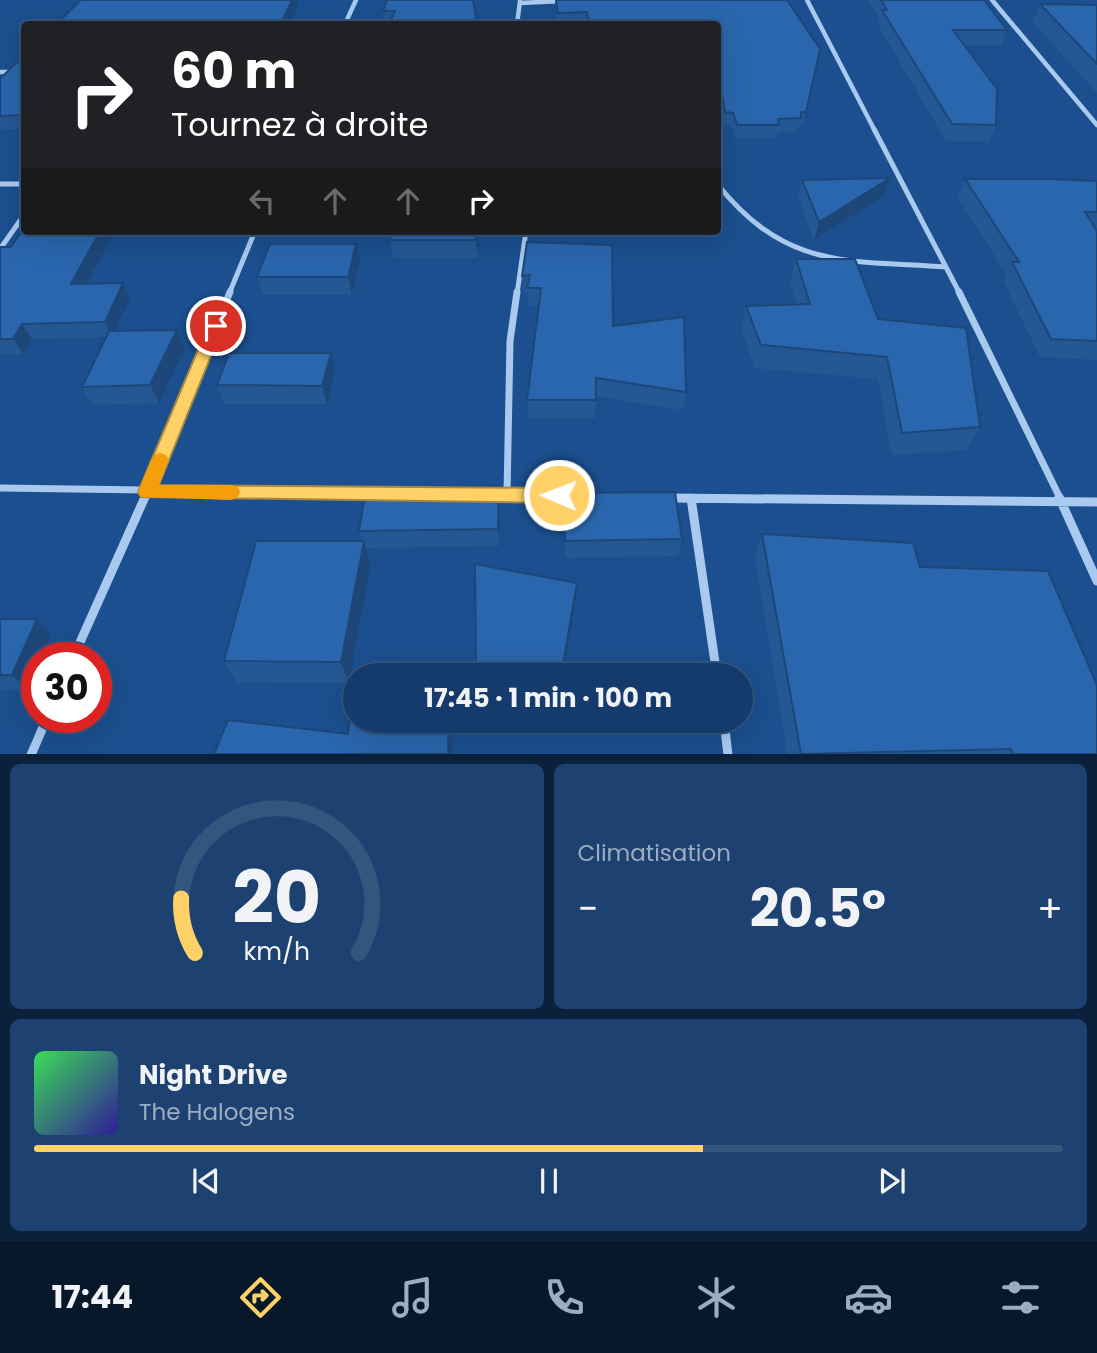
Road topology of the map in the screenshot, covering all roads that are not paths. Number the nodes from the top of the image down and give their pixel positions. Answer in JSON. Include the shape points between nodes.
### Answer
{"nodes":[{"id":1,"x":356,"y":0,"type":"edge"},
{"id":2,"x":807,"y":0,"type":"edge"},
{"id":3,"x":992,"y":0,"type":"edge"},
{"id":4,"x":520,"y":1,"type":"edge"},
{"id":5,"x":570,"y":1,"type":"edge"},
{"id":6,"x":346,"y":21,"type":"edge"},
{"id":7,"x":517,"y":21,"type":"edge"},
{"id":8,"x":0,"y":72,"type":"edge"},
{"id":9,"x":21,"y":72,"type":"edge"},
{"id":10,"x":1097,"y":125,"type":"edge"},
{"id":11,"x":0,"y":184,"type":"edge"},
{"id":12,"x":21,"y":184,"type":"edge"},
{"id":13,"x":721,"y":188,"type":"edge"},
{"id":14,"x":21,"y":219,"type":"edge"},
{"id":15,"x":253,"y":235,"type":"edge"},
{"id":16,"x":525,"y":235,"type":"edge"},
{"id":17,"x":0,"y":250,"type":"edge"},
{"id":18,"x":946,"y":267,"type":"junction"},
{"id":19,"x":0,"y":488,"type":"edge"},
{"id":20,"x":147,"y":492,"type":"junction"},
{"id":21,"x":382,"y":493,"type":"edge"},
{"id":22,"x":479,"y":494,"type":"edge"},
{"id":23,"x":507,"y":494,"type":"junction"},
{"id":24,"x":586,"y":496,"type":"edge"},
{"id":25,"x":664,"y":498,"type":"edge"},
{"id":26,"x":691,"y":498,"type":"junction"},
{"id":27,"x":1062,"y":501,"type":"junction"},
{"id":28,"x":1097,"y":502,"type":"edge"},
{"id":29,"x":1097,"y":581,"type":"edge"},
{"id":30,"x":80,"y":642,"type":"edge"},
{"id":31,"x":715,"y":663,"type":"edge"},
{"id":32,"x":40,"y":733,"type":"edge"},
{"id":33,"x":725,"y":733,"type":"edge"},
{"id":34,"x":31,"y":754,"type":"edge"},
{"id":35,"x":728,"y":754,"type":"edge"}],
"edges":[{"from":1,"to":6,"type":"street"},
{"from":2,"to":18,"type":"street"},
{"from":3,"to":10,"type":"street"},
{"from":4,"to":5,"type":"street"},
{"from":4,"to":7,"type":"street"},
{"from":8,"to":9,"type":"street"},
{"from":11,"to":12,"type":"street"},
{"from":13,"to":18,"type":"street","via":[[748,219],[783,244],[808,254]]},
{"from":14,"to":17,"type":"street"},
{"from":15,"to":20,"type":"street"},
{"from":16,"to":23,"type":"street","via":[[510,341]]},
{"from":18,"to":27,"type":"street"},
{"from":19,"to":20,"type":"street"},
{"from":20,"to":21,"type":"street"},
{"from":20,"to":30,"type":"street"},
{"from":22,"to":23,"type":"street"},
{"from":23,"to":24,"type":"street"},
{"from":25,"to":26,"type":"street"},
{"from":26,"to":27,"type":"street"},
{"from":26,"to":31,"type":"street"},
{"from":27,"to":28,"type":"street"},
{"from":27,"to":29,"type":"street"},
{"from":32,"to":34,"type":"street"},
{"from":33,"to":35,"type":"street"}]}
